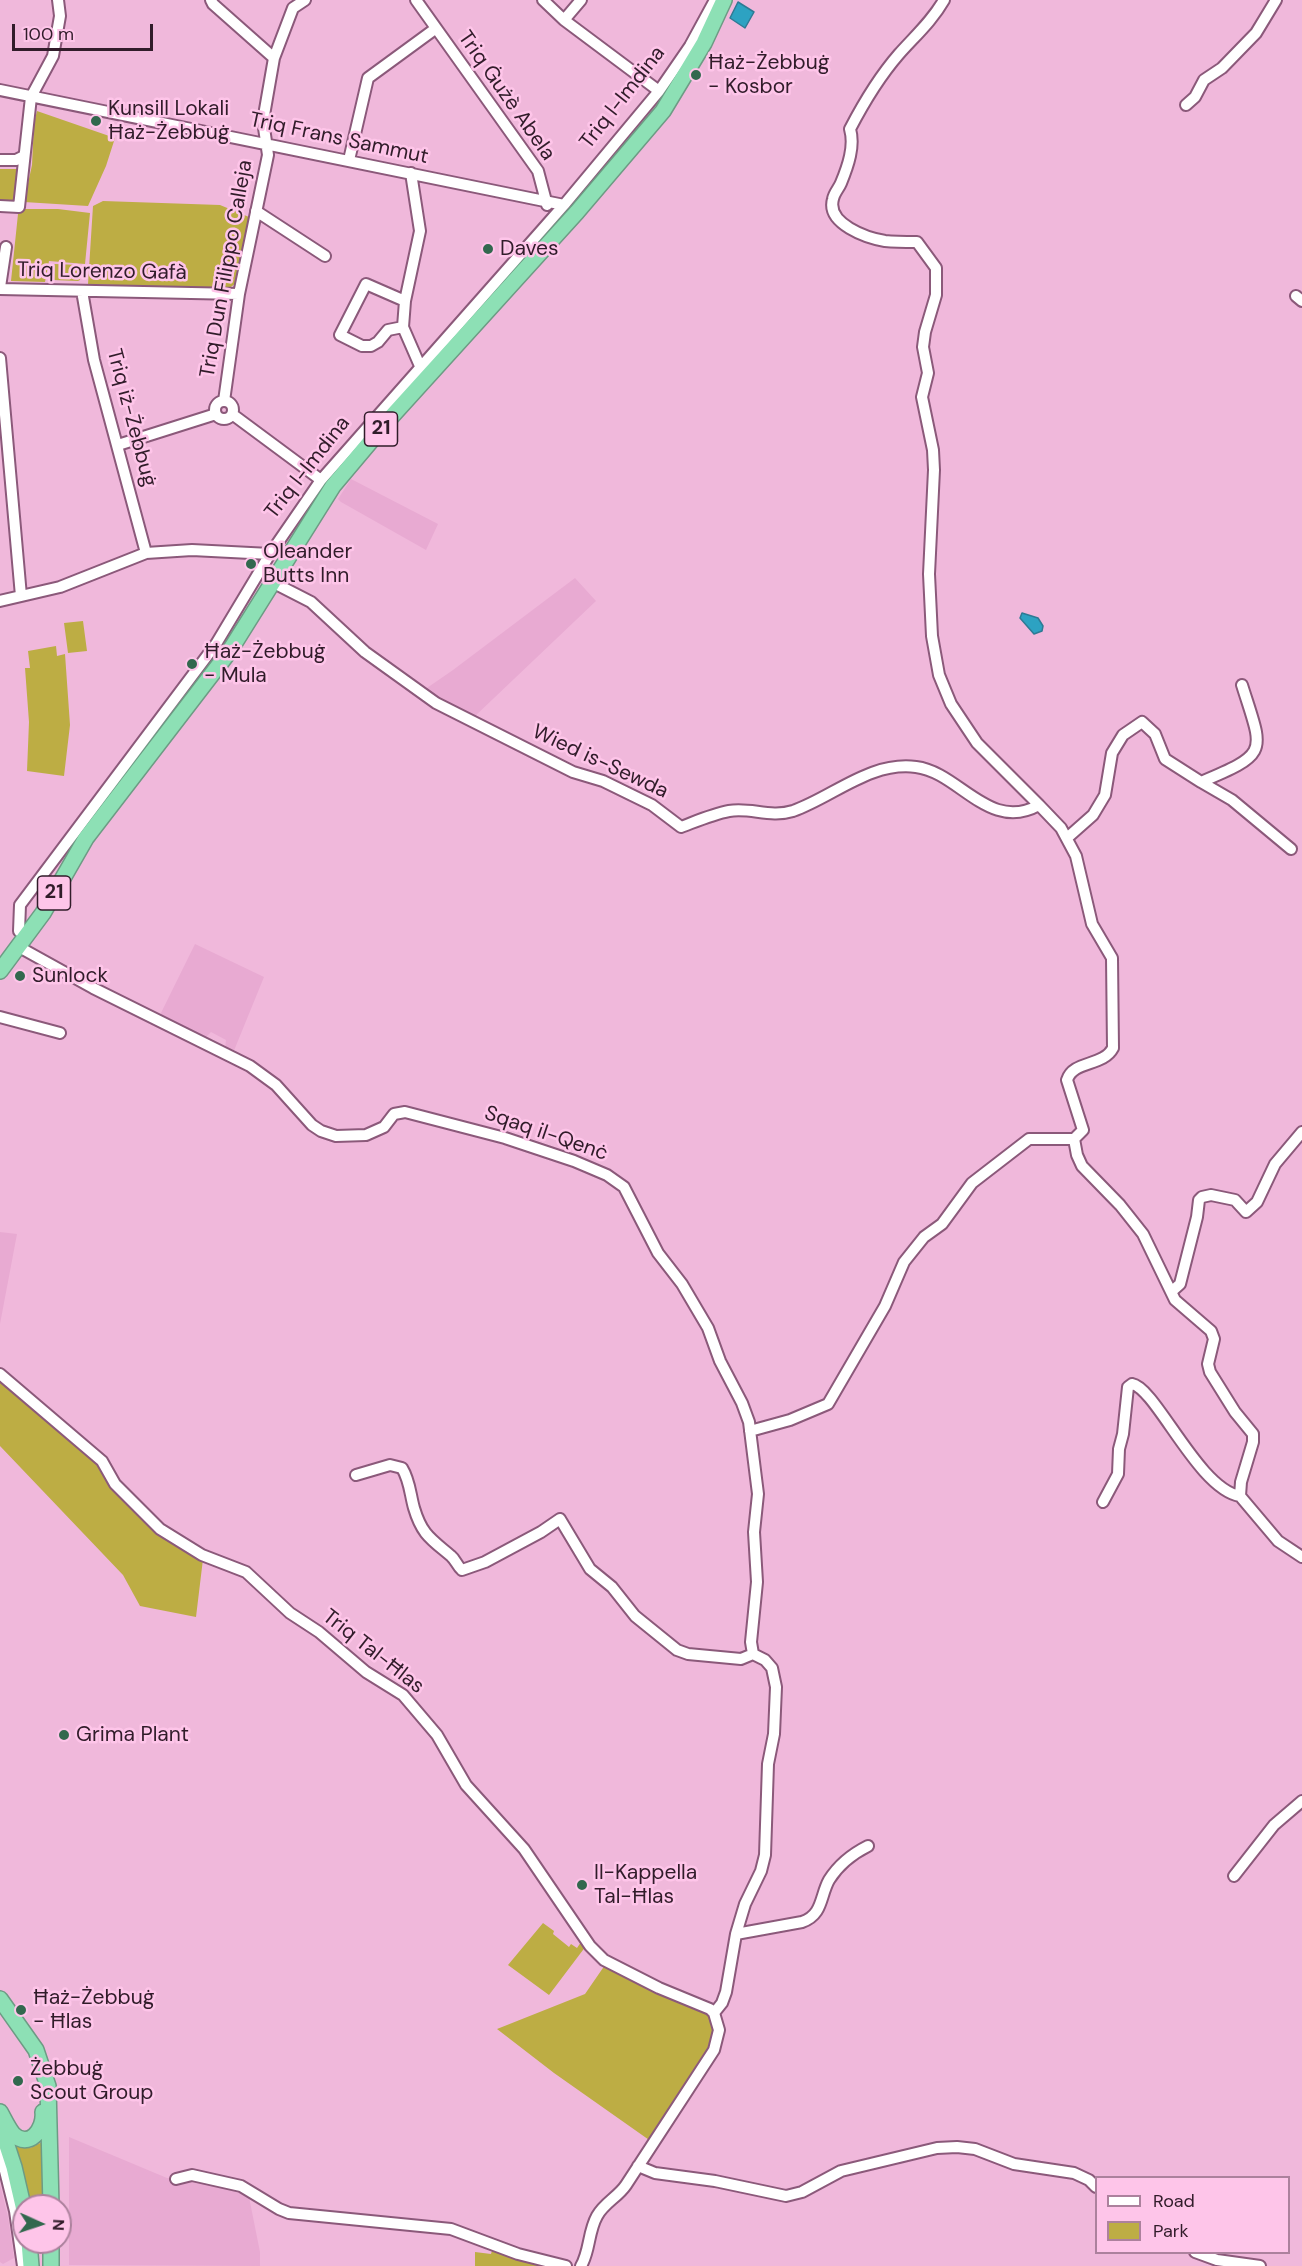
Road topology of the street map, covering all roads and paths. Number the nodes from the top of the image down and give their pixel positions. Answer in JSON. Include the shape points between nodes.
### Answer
{"nodes":[{"id":1,"x":58,"y":0,"type":"edge"},
{"id":2,"x":211,"y":0,"type":"edge"},
{"id":3,"x":224,"y":0,"type":"edge"},
{"id":4,"x":305,"y":0,"type":"edge"},
{"id":5,"x":416,"y":0,"type":"edge"},
{"id":6,"x":543,"y":0,"type":"edge"},
{"id":7,"x":581,"y":0,"type":"edge"},
{"id":8,"x":715,"y":0,"type":"edge"},
{"id":9,"x":724,"y":0,"type":"edge"},
{"id":10,"x":732,"y":0,"type":"edge"},
{"id":11,"x":944,"y":0,"type":"edge"},
{"id":12,"x":1276,"y":0,"type":"edge"},
{"id":13,"x":228,"y":16,"type":"junction"},
{"id":14,"x":564,"y":20,"type":"junction"},
{"id":15,"x":435,"y":29,"type":"junction"},
{"id":16,"x":704,"y":43,"type":"junction"},
{"id":17,"x":274,"y":58,"type":"junction"},
{"id":18,"x":0,"y":90,"type":"edge"},
{"id":19,"x":659,"y":91,"type":"junction"},
{"id":20,"x":31,"y":97,"type":"junction"},
{"id":21,"x":1186,"y":105,"type":"dead end"},
{"id":22,"x":266,"y":143,"type":"junction"},
{"id":23,"x":24,"y":156,"type":"junction"},
{"id":24,"x":0,"y":160,"type":"edge"},
{"id":25,"x":349,"y":160,"type":"junction"},
{"id":26,"x":411,"y":173,"type":"junction"},
{"id":27,"x":547,"y":201,"type":"junction"},
{"id":28,"x":564,"y":205,"type":"junction"},
{"id":29,"x":0,"y":206,"type":"edge"},
{"id":30,"x":256,"y":211,"type":"junction"},
{"id":31,"x":550,"y":220,"type":"junction"},
{"id":32,"x":6,"y":247,"type":"dead end"},
{"id":33,"x":325,"y":256,"type":"dead end"},
{"id":34,"x":0,"y":288,"type":"edge"},
{"id":35,"x":82,"y":291,"type":"junction"},
{"id":36,"x":239,"y":294,"type":"junction"},
{"id":37,"x":405,"y":300,"type":"junction"},
{"id":38,"x":403,"y":327,"type":"junction"},
{"id":39,"x":0,"y":358,"type":"edge"},
{"id":40,"x":420,"y":366,"type":"junction"},
{"id":41,"x":224,"y":401,"type":"junction"},
{"id":42,"x":2,"y":408,"type":"edge"},
{"id":43,"x":216,"y":414,"type":"junction"},
{"id":44,"x":232,"y":414,"type":"junction"},
{"id":45,"x":118,"y":445,"type":"junction"},
{"id":46,"x":321,"y":480,"type":"junction"},
{"id":47,"x":146,"y":553,"type":"junction"},
{"id":48,"x":270,"y":554,"type":"junction"},
{"id":49,"x":272,"y":582,"type":"junction"},
{"id":50,"x":21,"y":596,"type":"junction"},
{"id":51,"x":0,"y":601,"type":"edge"},
{"id":52,"x":1242,"y":685,"type":"dead end"},
{"id":53,"x":1202,"y":782,"type":"junction"},
{"id":54,"x":1039,"y":805,"type":"junction"},
{"id":55,"x":87,"y":838,"type":"junction"},
{"id":56,"x":1067,"y":838,"type":"junction"},
{"id":57,"x":1291,"y":849,"type":"dead end"},
{"id":58,"x":19,"y":931,"type":"junction"},
{"id":59,"x":19,"y":947,"type":"junction"},
{"id":60,"x":0,"y":951,"type":"edge"},
{"id":61,"x":0,"y":964,"type":"edge"},
{"id":62,"x":0,"y":971,"type":"edge"},
{"id":63,"x":0,"y":1017,"type":"edge"},
{"id":64,"x":60,"y":1033,"type":"dead end"},
{"id":65,"x":1302,"y":1132,"type":"edge"},
{"id":66,"x":1074,"y":1140,"type":"junction"},
{"id":67,"x":1171,"y":1292,"type":"junction"},
{"id":68,"x":0,"y":1374,"type":"edge"},
{"id":69,"x":750,"y":1431,"type":"junction"},
{"id":70,"x":356,"y":1475,"type":"dead end"},
{"id":71,"x":1240,"y":1496,"type":"junction"},
{"id":72,"x":1102,"y":1502,"type":"dead end"},
{"id":73,"x":1302,"y":1557,"type":"edge"},
{"id":74,"x":753,"y":1654,"type":"junction"},
{"id":75,"x":1302,"y":1801,"type":"edge"},
{"id":76,"x":868,"y":1846,"type":"dead end"},
{"id":77,"x":1234,"y":1876,"type":"dead end"},
{"id":78,"x":736,"y":1934,"type":"junction"},
{"id":79,"x":0,"y":1999,"type":"edge"},
{"id":80,"x":714,"y":2013,"type":"junction"},
{"id":81,"x":12,"y":2021,"type":"edge"},
{"id":82,"x":0,"y":2112,"type":"edge"},
{"id":83,"x":0,"y":2124,"type":"edge"},
{"id":84,"x":0,"y":2153,"type":"edge"},
{"id":85,"x":638,"y":2166,"type":"junction"},
{"id":86,"x":176,"y":2179,"type":"dead end"},
{"id":87,"x":1095,"y":2186,"type":"edge"},
{"id":88,"x":20,"y":2194,"type":"edge"},
{"id":89,"x":51,"y":2194,"type":"edge"},
{"id":90,"x":1198,"y":2254,"type":"edge"},
{"id":91,"x":23,"y":2266,"type":"edge"},
{"id":92,"x":566,"y":2266,"type":"edge"},
{"id":93,"x":580,"y":2266,"type":"edge"},
{"id":94,"x":1260,"y":2266,"type":"edge"}],
"edges":[{"from":1,"to":20,"type":"street","via":[[60,16],[53,56]]},
{"from":2,"to":13,"type":"street"},
{"from":3,"to":13,"type":"street"},
{"from":4,"to":17,"type":"street","name":"Triq Dun Filippo Calleja","via":[[293,8]]},
{"from":5,"to":15,"type":"street","name":"Triq Ġużè Abela"},
{"from":6,"to":14,"type":"street"},
{"from":7,"to":14,"type":"street"},
{"from":8,"to":19,"type":"street","name":"Triq l-Imdina"},
{"from":9,"to":16,"type":"highway","name":"Triq l-Imdina","number":"21"},
{"from":10,"to":16,"type":"highway","name":"Triq l-Imdina","number":"21","via":[[719,26]]},
{"from":11,"to":54,"type":"street","via":[[865,100],[850,129],[854,142],[832,201],[841,223],[873,238],[917,242],[936,268],[936,295],[923,347],[928,373],[922,397],[934,470],[929,574],[933,645],[939,675],[951,704],[977,743]]},
{"from":12,"to":21,"type":"street","via":[[1256,33],[1222,68],[1204,80]]},
{"from":13,"to":17,"type":"street"},
{"from":14,"to":19,"type":"street"},
{"from":15,"to":25,"type":"street","via":[[368,78]]},
{"from":15,"to":27,"type":"street","name":"Triq Ġużè Abela","via":[[538,171]]},
{"from":16,"to":49,"type":"highway","name":"Triq l-Imdina","number":"21","via":[[663,111],[333,486]]},
{"from":17,"to":22,"type":"street","name":"Triq Dun Filippo Calleja","via":[[263,121]]},
{"from":18,"to":20,"type":"street","name":"Triq Frans Sammut"},
{"from":19,"to":28,"type":"street","name":"Triq l-Imdina"},
{"from":20,"to":22,"type":"street","name":"Triq Frans Sammut"},
{"from":20,"to":23,"type":"street"},
{"from":22,"to":25,"type":"street","name":"Triq Frans Sammut"},
{"from":22,"to":30,"type":"street","name":"Triq Dun Filippo Calleja","via":[[268,155]]},
{"from":23,"to":24,"type":"street"},
{"from":23,"to":29,"type":"street","via":[[19,207]]},
{"from":25,"to":26,"type":"street","name":"Triq Frans Sammut"},
{"from":26,"to":27,"type":"street","name":"Triq Frans Sammut"},
{"from":26,"to":37,"type":"street","via":[[420,231]]},
{"from":27,"to":28,"type":"street","name":"Triq Frans Sammut"},
{"from":27,"to":31,"type":"street","name":"Triq Ġużè Abela"},
{"from":28,"to":31,"type":"street","name":"Triq l-Imdina"},
{"from":30,"to":33,"type":"street"},
{"from":30,"to":36,"type":"street","name":"Triq Dun Filippo Calleja"},
{"from":31,"to":40,"type":"street","name":"Triq l-Imdina"},
{"from":32,"to":34,"type":"street"},
{"from":34,"to":35,"type":"street","name":"Triq Lorenzo Gafà"},
{"from":35,"to":36,"type":"street","name":"Triq Lorenzo Gafà"},
{"from":35,"to":45,"type":"street","name":"Triq iż-Żebbuġ","via":[[94,360]]},
{"from":36,"to":41,"type":"street","name":"Triq Dun Filippo Calleja"},
{"from":37,"to":38,"type":"street"},
{"from":37,"to":38,"type":"street","via":[[366,284],[340,335],[362,346],[371,346],[388,330]]},
{"from":38,"to":40,"type":"street"},
{"from":39,"to":42,"type":"street"},
{"from":40,"to":46,"type":"street","name":"Triq l-Imdina"},
{"from":41,"to":43,"type":"street","via":[[216,405]]},
{"from":41,"to":44,"type":"street","via":[[231,405]]},
{"from":42,"to":50,"type":"street"},
{"from":43,"to":44,"type":"street","via":[[223,419]]},
{"from":43,"to":45,"type":"street"},
{"from":44,"to":46,"type":"street"},
{"from":45,"to":47,"type":"street","name":"Triq iż-Żebbuġ"},
{"from":46,"to":48,"type":"street","name":"Triq l-Imdina"},
{"from":47,"to":48,"type":"street","via":[[192,550]]},
{"from":47,"to":50,"type":"street","via":[[60,587]]},
{"from":48,"to":58,"type":"street","name":"Triq l-Imdina","via":[[216,644],[20,905]]},
{"from":49,"to":54,"type":"street","name":"Wied is-Sewda","via":[[310,602],[357,645],[436,703],[573,772],[603,781],[652,805],[681,827],[731,810],[790,812],[878,770],[903,765],[930,769],[975,800],[1005,811],[1016,813]]},
{"from":49,"to":55,"type":"highway","name":"Triq l-Imdina","number":"21","via":[[207,683]]},
{"from":50,"to":51,"type":"street"},
{"from":52,"to":53,"type":"street","via":[[1258,735],[1256,752],[1233,769]]},
{"from":53,"to":56,"type":"street","via":[[1165,759],[1155,734],[1143,722],[1123,735],[1112,753],[1105,795],[1093,815]]},
{"from":53,"to":57,"type":"street","via":[[1232,800]]},
{"from":54,"to":56,"type":"street"},
{"from":55,"to":58,"type":"highway","name":"Triq l-Imdina","number":"21","via":[[69,854]]},
{"from":55,"to":59,"type":"highway","name":"Triq l-Imdina","number":"21"},
{"from":56,"to":66,"type":"street","via":[[1080,868],[1092,924],[1112,958],[1114,1039],[1109,1055],[1069,1073],[1068,1089],[1083,1130]]},
{"from":58,"to":60,"type":"highway","name":"Triq l-Imdina","number":"21"},
{"from":59,"to":61,"type":"highway","name":"Triq l-Imdina","number":"21"},
{"from":59,"to":62,"type":"highway","name":"Triq l-Imdina"},
{"from":59,"to":69,"type":"street","name":"Sqaq il-Qenċ","via":[[250,1066],[276,1085],[321,1131],[336,1136],[366,1135],[384,1127],[393,1114],[405,1112],[505,1138],[617,1180],[636,1207],[658,1253],[708,1328],[742,1403]]},
{"from":63,"to":64,"type":"street"},
{"from":65,"to":67,"type":"street","via":[[1275,1164],[1257,1202],[1245,1212],[1235,1200],[1211,1195],[1199,1200],[1180,1284]]},
{"from":66,"to":67,"type":"street","via":[[1082,1166],[1133,1221]]},
{"from":66,"to":69,"type":"street","via":[[1029,1139],[972,1183],[942,1224],[924,1237],[904,1262],[879,1316],[828,1404]]},
{"from":67,"to":71,"type":"street","via":[[1180,1306],[1212,1331],[1210,1372],[1253,1434]]},
{"from":68,"to":80,"type":"street","name":"Triq Tal-Ħlas","via":[[102,1461],[115,1484],[151,1522],[202,1555],[246,1572],[290,1613],[366,1672],[403,1695],[438,1735],[465,1785],[525,1849],[590,1946],[604,1960]]},
{"from":69,"to":74,"type":"street","name":"Sqaq il-Qenċ","via":[[758,1494]]},
{"from":70,"to":74,"type":"street","via":[[390,1465],[402,1468],[424,1531],[462,1570],[485,1562],[560,1519],[590,1569],[612,1587],[635,1616],[677,1650],[741,1659]]},
{"from":71,"to":72,"type":"street","via":[[1230,1493],[1206,1472],[1151,1401],[1131,1384],[1118,1474]]},
{"from":71,"to":73,"type":"street","via":[[1278,1541]]},
{"from":74,"to":78,"type":"street","via":[[765,1660],[775,1677],[774,1734],[768,1764],[764,1863],[744,1904]]},
{"from":75,"to":77,"type":"street","via":[[1274,1825]]},
{"from":76,"to":78,"type":"street","via":[[840,1865],[812,1917]]},
{"from":78,"to":80,"type":"street","via":[[726,1992]]},
{"from":79,"to":81,"type":"highway"},
{"from":80,"to":85,"type":"street","via":[[719,2030],[714,2050]]},
{"from":81,"to":82,"type":"highway","via":[[39,2078],[44,2118],[41,2131],[23,2139],[14,2134]]},
{"from":81,"to":89,"type":"highway","via":[[36,2050],[48,2086]]},
{"from":83,"to":88,"type":"highway"},
{"from":84,"to":91,"type":"street","via":[[15,2211]]},
{"from":85,"to":87,"type":"street","via":[[655,2173],[786,2196],[841,2171],[957,2146],[1014,2164],[1074,2173]]},
{"from":85,"to":93,"type":"street","via":[[596,2218]]},
{"from":86,"to":92,"type":"street","via":[[192,2175],[243,2186],[289,2213],[451,2229],[518,2254]]},
{"from":90,"to":94,"type":"street"}]}
